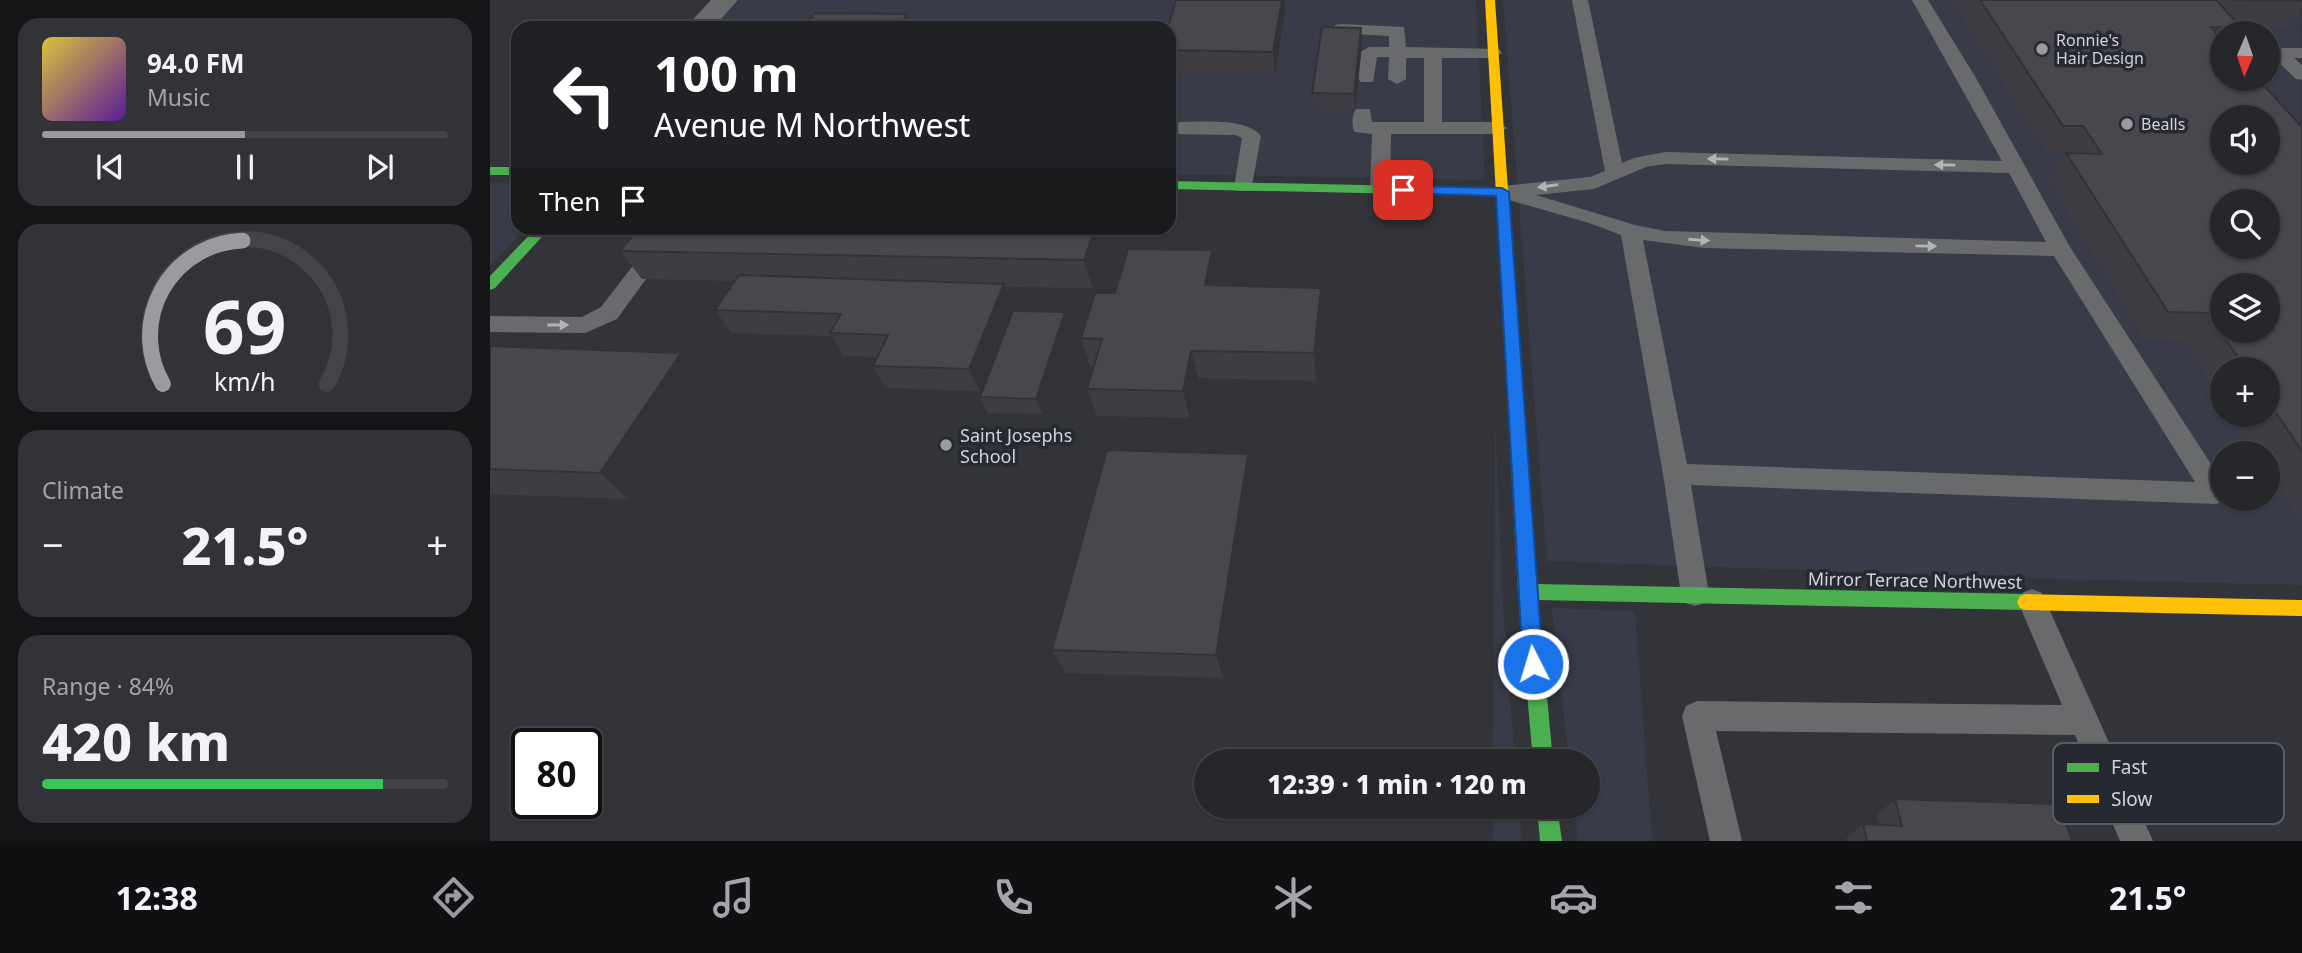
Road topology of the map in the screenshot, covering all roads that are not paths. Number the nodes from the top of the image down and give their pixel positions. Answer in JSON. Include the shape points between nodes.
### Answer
{"nodes":[{"id":1,"x":725,"y":0,"type":"edge"},
{"id":2,"x":1490,"y":0,"type":"edge"},
{"id":3,"x":1580,"y":0,"type":"edge"},
{"id":4,"x":1920,"y":0,"type":"edge"},
{"id":5,"x":705,"y":21,"type":"edge"},
{"id":6,"x":1341,"y":29,"type":"edge"},
{"id":7,"x":1398,"y":52,"type":"junction"},
{"id":8,"x":1433,"y":52,"type":"junction"},
{"id":9,"x":1493,"y":53,"type":"junction"},
{"id":10,"x":2302,"y":53,"type":"edge"},
{"id":11,"x":2302,"y":75,"type":"edge"},
{"id":12,"x":1367,"y":78,"type":"dead end"},
{"id":13,"x":1397,"y":79,"type":"dead end"},
{"id":14,"x":1363,"y":113,"type":"dead end"},
{"id":15,"x":1391,"y":123,"type":"junction"},
{"id":16,"x":1176,"y":128,"type":"edge"},
{"id":17,"x":1433,"y":128,"type":"junction"},
{"id":18,"x":1498,"y":128,"type":"junction"},
{"id":19,"x":2013,"y":167,"type":"junction"},
{"id":20,"x":490,"y":171,"type":"edge"},
{"id":21,"x":511,"y":171,"type":"edge"},
{"id":22,"x":1615,"y":174,"type":"junction"},
{"id":23,"x":1176,"y":185,"type":"edge"},
{"id":24,"x":1244,"y":187,"type":"junction"},
{"id":25,"x":1380,"y":190,"type":"junction"},
{"id":26,"x":1502,"y":192,"type":"junction"},
{"id":27,"x":1631,"y":231,"type":"junction"},
{"id":28,"x":536,"y":235,"type":"edge"},
{"id":29,"x":668,"y":235,"type":"edge"},
{"id":30,"x":2060,"y":248,"type":"junction"},
{"id":31,"x":490,"y":285,"type":"edge"},
{"id":32,"x":490,"y":324,"type":"edge"},
{"id":33,"x":1676,"y":474,"type":"junction"},
{"id":34,"x":1527,"y":592,"type":"junction"},
{"id":35,"x":1695,"y":594,"type":"junction"},
{"id":36,"x":2032,"y":602,"type":"junction"},
{"id":37,"x":2302,"y":608,"type":"edge"},
{"id":38,"x":2084,"y":720,"type":"junction"},
{"id":39,"x":2094,"y":743,"type":"edge"},
{"id":40,"x":1542,"y":749,"type":"edge"},
{"id":41,"x":1548,"y":819,"type":"edge"},
{"id":42,"x":2130,"y":824,"type":"edge"},
{"id":43,"x":1551,"y":841,"type":"edge"},
{"id":44,"x":1726,"y":841,"type":"edge"},
{"id":45,"x":2137,"y":841,"type":"edge"}],
"edges":[{"from":1,"to":5,"type":"street"},
{"from":2,"to":9,"type":"main road"},
{"from":3,"to":22,"type":"lane"},
{"from":4,"to":19,"type":"lane"},
{"from":6,"to":7,"type":"lane","via":[[1398,31]]},
{"from":7,"to":8,"type":"lane"},
{"from":7,"to":12,"type":"lane","via":[[1369,52]]},
{"from":7,"to":13,"type":"lane"},
{"from":8,"to":9,"type":"lane"},
{"from":8,"to":17,"type":"lane"},
{"from":9,"to":18,"type":"main road"},
{"from":10,"to":11,"type":"lane","via":[[2279,53]]},
{"from":14,"to":15,"type":"lane","via":[[1363,128]]},
{"from":15,"to":17,"type":"lane"},
{"from":15,"to":25,"type":"lane"},
{"from":16,"to":24,"type":"lane","via":[[1239,129],[1252,136]]},
{"from":17,"to":18,"type":"lane"},
{"from":18,"to":26,"type":"main road"},
{"from":19,"to":22,"type":"lane","one_way":true,"via":[[1665,158],[1641,162]]},
{"from":19,"to":30,"type":"lane"},
{"from":20,"to":21,"type":"main road"},
{"from":22,"to":26,"type":"lane","one_way":true,"via":[[1594,183]]},
{"from":23,"to":24,"type":"main road"},
{"from":24,"to":25,"type":"main road"},
{"from":25,"to":26,"type":"main road"},
{"from":26,"to":27,"type":"lane"},
{"from":26,"to":34,"type":"main road"},
{"from":27,"to":30,"type":"lane","one_way":true,"via":[[1704,241]]},
{"from":27,"to":33,"type":"lane"},
{"from":28,"to":31,"type":"main road"},
{"from":32,"to":29,"type":"lane","one_way":true,"via":[[585,325],[609,313]]},
{"from":30,"to":33,"type":"lane","via":[[2216,493]]},
{"from":33,"to":35,"type":"lane"},
{"from":34,"to":35,"type":"main road","name":"Mirror Terrace Northwest"},
{"from":34,"to":40,"type":"main road"},
{"from":35,"to":36,"type":"main road","name":"Mirror Terrace Northwest"},
{"from":36,"to":37,"type":"main road","name":"Mirror Terrace Northwest"},
{"from":36,"to":38,"type":"lane"},
{"from":38,"to":39,"type":"lane"},
{"from":38,"to":44,"type":"lane","via":[[1697,716]]},
{"from":41,"to":43,"type":"main road"},
{"from":42,"to":45,"type":"lane"}]}
